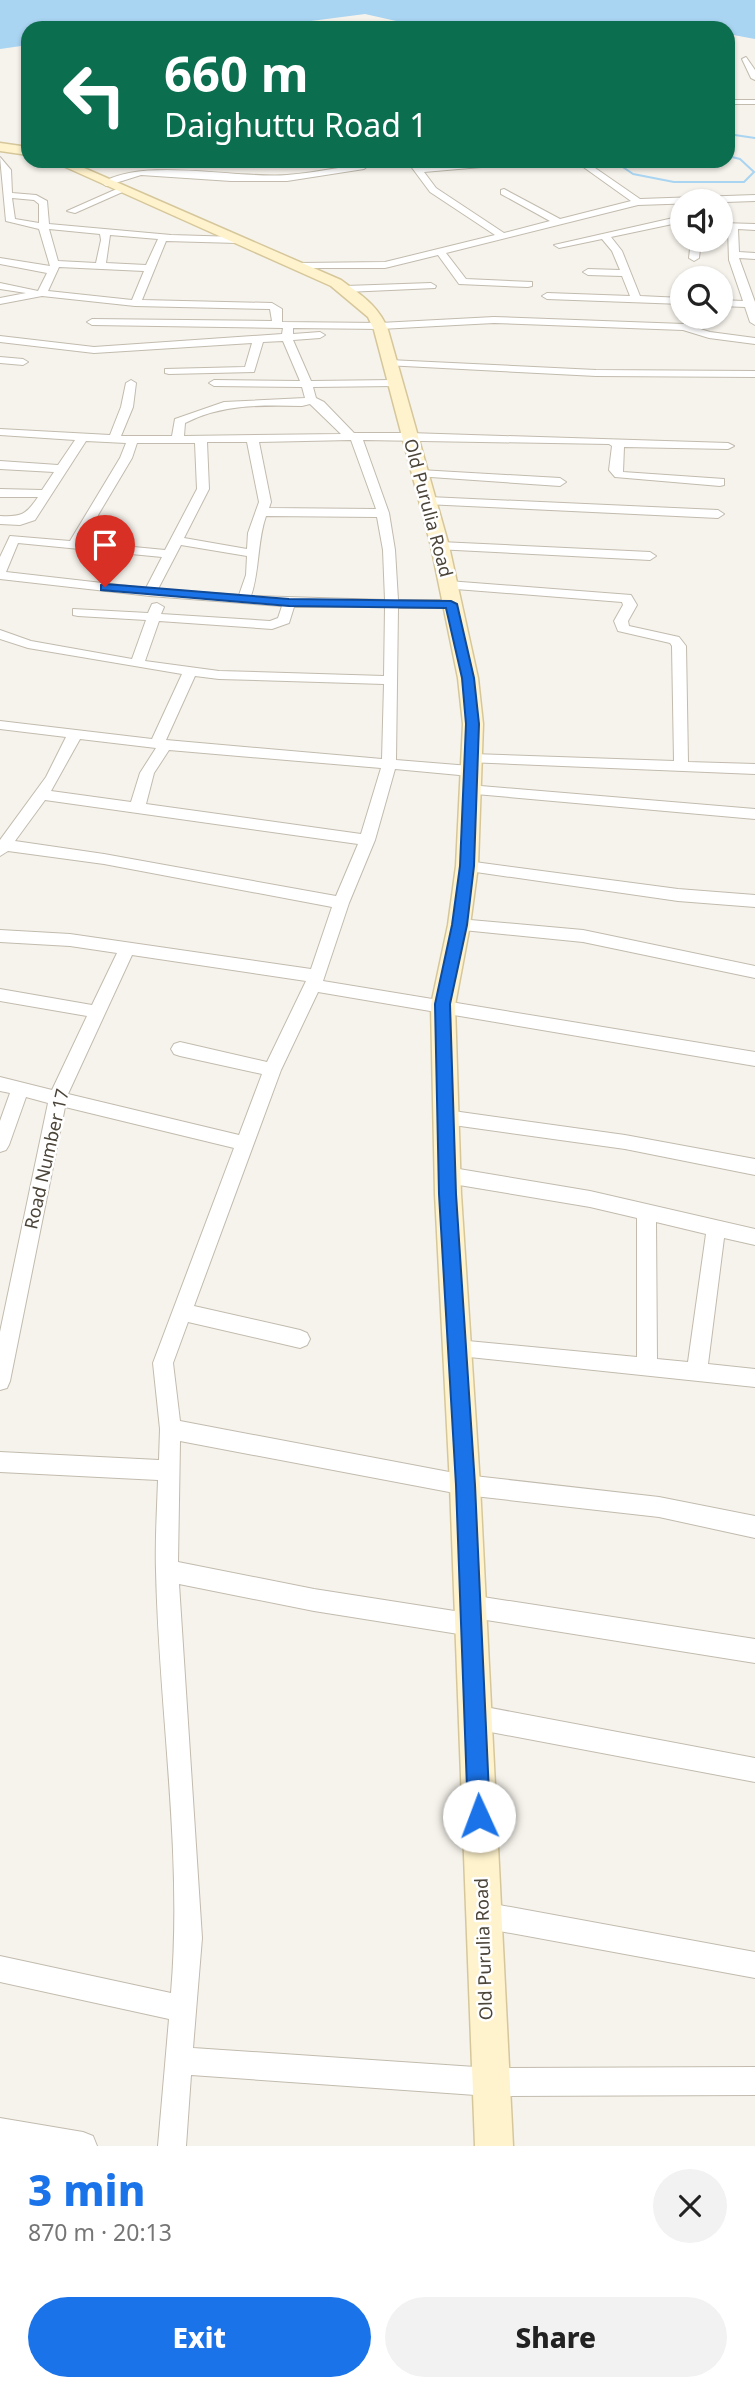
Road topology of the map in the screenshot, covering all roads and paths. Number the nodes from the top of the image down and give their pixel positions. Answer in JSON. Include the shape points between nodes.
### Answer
{"nodes":[{"id":1,"x":746,"y":59,"type":"dead end"},
{"id":2,"x":755,"y":78,"type":"edge"},
{"id":3,"x":735,"y":102,"type":"edge"},
{"id":4,"x":755,"y":102,"type":"edge"},
{"id":5,"x":0,"y":147,"type":"edge"},
{"id":6,"x":21,"y":150,"type":"edge"},
{"id":7,"x":0,"y":160,"type":"edge"},
{"id":8,"x":74,"y":168,"type":"edge"},
{"id":9,"x":283,"y":168,"type":"edge"},
{"id":10,"x":351,"y":168,"type":"edge"},
{"id":11,"x":436,"y":168,"type":"edge"},
{"id":12,"x":589,"y":168,"type":"edge"},
{"id":13,"x":417,"y":170,"type":"joint"},
{"id":14,"x":287,"y":178,"type":"junction"},
{"id":15,"x":114,"y":186,"type":"junction"},
{"id":16,"x":504,"y":192,"type":"dead end"},
{"id":17,"x":7,"y":195,"type":"junction"},
{"id":18,"x":755,"y":198,"type":"edge"},
{"id":19,"x":638,"y":202,"type":"junction"},
{"id":20,"x":72,"y":211,"type":"dead end"},
{"id":21,"x":555,"y":221,"type":"junction"},
{"id":22,"x":670,"y":222,"type":"edge"},
{"id":23,"x":43,"y":226,"type":"junction"},
{"id":24,"x":733,"y":226,"type":"edge"},
{"id":25,"x":568,"y":227,"type":"dead end"},
{"id":26,"x":755,"y":227,"type":"edge"},
{"id":27,"x":104,"y":232,"type":"junction"},
{"id":28,"x":578,"y":233,"type":"dead end"},
{"id":29,"x":500,"y":234,"type":"junction"},
{"id":30,"x":167,"y":237,"type":"junction"},
{"id":31,"x":606,"y":237,"type":"junction"},
{"id":32,"x":237,"y":240,"type":"junction"},
{"id":33,"x":589,"y":240,"type":"junction"},
{"id":34,"x":559,"y":245,"type":"dead end"},
{"id":35,"x":440,"y":250,"type":"junction"},
{"id":36,"x":695,"y":252,"type":"edge"},
{"id":37,"x":733,"y":255,"type":"joint"},
{"id":38,"x":755,"y":257,"type":"edge"},
{"id":39,"x":694,"y":258,"type":"dead end"},
{"id":40,"x":0,"y":261,"type":"edge"},
{"id":41,"x":100,"y":266,"type":"junction"},
{"id":42,"x":299,"y":266,"type":"junction"},
{"id":43,"x":54,"y":268,"type":"junction"},
{"id":44,"x":149,"y":268,"type":"junction"},
{"id":45,"x":588,"y":272,"type":"dead end"},
{"id":46,"x":624,"y":273,"type":"junction"},
{"id":47,"x":527,"y":284,"type":"dead end"},
{"id":48,"x":0,"y":286,"type":"edge"},
{"id":49,"x":431,"y":286,"type":"dead end"},
{"id":50,"x":346,"y":289,"type":"junction"},
{"id":51,"x":43,"y":292,"type":"junction"},
{"id":52,"x":547,"y":296,"type":"dead end"},
{"id":53,"x":636,"y":299,"type":"junction"},
{"id":54,"x":670,"y":300,"type":"edge"},
{"id":55,"x":0,"y":301,"type":"edge"},
{"id":56,"x":135,"y":303,"type":"junction"},
{"id":57,"x":733,"y":304,"type":"edge"},
{"id":58,"x":752,"y":305,"type":"edge"},
{"id":59,"x":92,"y":322,"type":"dead end"},
{"id":60,"x":755,"y":322,"type":"edge"},
{"id":61,"x":282,"y":323,"type":"junction"},
{"id":62,"x":381,"y":331,"type":"junction"},
{"id":63,"x":287,"y":337,"type":"junction"},
{"id":64,"x":0,"y":339,"type":"edge"},
{"id":65,"x":258,"y":340,"type":"junction"},
{"id":66,"x":755,"y":341,"type":"edge"},
{"id":67,"x":0,"y":360,"type":"edge"},
{"id":68,"x":23,"y":362,"type":"dead end"},
{"id":69,"x":169,"y":371,"type":"dead end"},
{"id":70,"x":392,"y":373,"type":"junction"},
{"id":71,"x":755,"y":374,"type":"edge"},
{"id":72,"x":131,"y":383,"type":"dead end"},
{"id":73,"x":214,"y":383,"type":"dead end"},
{"id":74,"x":307,"y":384,"type":"junction"},
{"id":75,"x":311,"y":400,"type":"junction"},
{"id":76,"x":0,"y":432,"type":"edge"},
{"id":77,"x":410,"y":436,"type":"junction"},
{"id":78,"x":252,"y":437,"type":"junction"},
{"id":79,"x":356,"y":437,"type":"junction"},
{"id":80,"x":81,"y":439,"type":"junction"},
{"id":81,"x":178,"y":439,"type":"junction"},
{"id":82,"x":201,"y":439,"type":"junction"},
{"id":83,"x":114,"y":440,"type":"junction"},
{"id":84,"x":133,"y":440,"type":"junction"},
{"id":85,"x":618,"y":443,"type":"junction"},
{"id":86,"x":728,"y":446,"type":"dead end"},
{"id":87,"x":0,"y":465,"type":"edge"},
{"id":88,"x":62,"y":469,"type":"junction"},
{"id":89,"x":420,"y":474,"type":"junction"},
{"id":90,"x":560,"y":482,"type":"dead end"},
{"id":91,"x":720,"y":482,"type":"dead end"},
{"id":92,"x":0,"y":493,"type":"edge"},
{"id":93,"x":46,"y":494,"type":"junction"},
{"id":94,"x":429,"y":501,"type":"junction"},
{"id":95,"x":262,"y":512,"type":"junction"},
{"id":96,"x":383,"y":513,"type":"junction"},
{"id":97,"x":718,"y":514,"type":"dead end"},
{"id":98,"x":0,"y":520,"type":"edge"},
{"id":99,"x":20,"y":521,"type":"junction"},
{"id":100,"x":14,"y":539,"type":"junction"},
{"id":101,"x":176,"y":540,"type":"junction"},
{"id":102,"x":74,"y":545,"type":"junction"},
{"id":103,"x":440,"y":547,"type":"junction"},
{"id":104,"x":253,"y":552,"type":"junction"},
{"id":105,"x":169,"y":554,"type":"junction"},
{"id":106,"x":650,"y":555,"type":"dead end"},
{"id":107,"x":0,"y":573,"type":"edge"},
{"id":108,"x":155,"y":593,"type":"junction"},
{"id":109,"x":449,"y":595,"type":"junction"},
{"id":110,"x":244,"y":599,"type":"junction"},
{"id":111,"x":289,"y":603,"type":"junction"},
{"id":112,"x":392,"y":604,"type":"junction"},
{"id":113,"x":78,"y":612,"type":"dead end"},
{"id":114,"x":154,"y":618,"type":"junction"},
{"id":115,"x":0,"y":634,"type":"edge"},
{"id":116,"x":137,"y":664,"type":"junction"},
{"id":117,"x":190,"y":672,"type":"junction"},
{"id":118,"x":389,"y":680,"type":"junction"},
{"id":119,"x":0,"y":725,"type":"edge"},
{"id":120,"x":75,"y":734,"type":"junction"},
{"id":121,"x":161,"y":745,"type":"junction"},
{"id":122,"x":681,"y":765,"type":"junction"},
{"id":123,"x":389,"y":766,"type":"junction"},
{"id":124,"x":755,"y":769,"type":"edge"},
{"id":125,"x":470,"y":774,"type":"junction"},
{"id":126,"x":42,"y":794,"type":"junction"},
{"id":127,"x":137,"y":808,"type":"junction"},
{"id":128,"x":755,"y":814,"type":"edge"},
{"id":129,"x":4,"y":840,"type":"edge"},
{"id":130,"x":367,"y":840,"type":"junction"},
{"id":131,"x":467,"y":866,"type":"junction"},
{"id":132,"x":755,"y":901,"type":"edge"},
{"id":133,"x":341,"y":903,"type":"junction"},
{"id":134,"x":459,"y":925,"type":"junction"},
{"id":135,"x":0,"y":936,"type":"edge"},
{"id":136,"x":127,"y":949,"type":"junction"},
{"id":137,"x":755,"y":972,"type":"edge"},
{"id":138,"x":314,"y":980,"type":"junction"},
{"id":139,"x":0,"y":995,"type":"edge"},
{"id":140,"x":443,"y":1004,"type":"junction"},
{"id":141,"x":98,"y":1012,"type":"junction"},
{"id":142,"x":180,"y":1049,"type":"dead end"},
{"id":143,"x":755,"y":1059,"type":"edge"},
{"id":144,"x":272,"y":1070,"type":"junction"},
{"id":145,"x":0,"y":1084,"type":"edge"},
{"id":146,"x":21,"y":1088,"type":"junction"},
{"id":147,"x":58,"y":1096,"type":"junction"},
{"id":148,"x":446,"y":1117,"type":"junction"},
{"id":149,"x":243,"y":1143,"type":"junction"},
{"id":150,"x":0,"y":1145,"type":"edge"},
{"id":151,"x":755,"y":1167,"type":"edge"},
{"id":152,"x":447,"y":1175,"type":"junction"},
{"id":153,"x":646,"y":1212,"type":"junction"},
{"id":154,"x":716,"y":1229,"type":"junction"},
{"id":155,"x":755,"y":1237,"type":"edge"},
{"id":156,"x":7,"y":1298,"type":"edge"},
{"id":157,"x":182,"y":1312,"type":"junction"},
{"id":158,"x":300,"y":1339,"type":"dead end"},
{"id":159,"x":457,"y":1349,"type":"junction"},
{"id":160,"x":647,"y":1368,"type":"junction"},
{"id":161,"x":698,"y":1373,"type":"junction"},
{"id":162,"x":755,"y":1378,"type":"edge"},
{"id":163,"x":0,"y":1381,"type":"edge"},
{"id":164,"x":170,"y":1429,"type":"junction"},
{"id":165,"x":0,"y":1462,"type":"edge"},
{"id":166,"x":169,"y":1471,"type":"junction"},
{"id":167,"x":465,"y":1485,"type":"junction"},
{"id":168,"x":755,"y":1527,"type":"edge"},
{"id":169,"x":167,"y":1571,"type":"junction"},
{"id":170,"x":470,"y":1616,"type":"junction"},
{"id":171,"x":755,"y":1651,"type":"edge"},
{"id":172,"x":475,"y":1717,"type":"junction"},
{"id":173,"x":755,"y":1770,"type":"edge"},
{"id":174,"x":483,"y":1915,"type":"junction"},
{"id":175,"x":755,"y":1965,"type":"edge"},
{"id":176,"x":0,"y":1969,"type":"edge"},
{"id":177,"x":183,"y":2009,"type":"junction"},
{"id":178,"x":179,"y":2061,"type":"junction"},
{"id":179,"x":755,"y":2081,"type":"edge"},
{"id":180,"x":491,"y":2082,"type":"junction"},
{"id":181,"x":0,"y":2132,"type":"edge"},
{"id":182,"x":83,"y":2146,"type":"edge"},
{"id":183,"x":172,"y":2146,"type":"edge"},
{"id":184,"x":494,"y":2146,"type":"edge"}],
"edges":[{"from":1,"to":2,"type":"street"},
{"from":3,"to":4,"type":"street"},
{"from":5,"to":6,"type":"main road"},
{"from":7,"to":17,"type":"street","via":[[7,170]]},
{"from":8,"to":15,"type":"main road","name":"Old Purulia Road"},
{"from":9,"to":14,"type":"street"},
{"from":10,"to":14,"type":"street"},
{"from":11,"to":13,"type":"street"},
{"from":12,"to":19,"type":"street"},
{"from":13,"to":29,"type":"street","via":[[442,197]]},
{"from":14,"to":15,"type":"street","via":[[140,172]]},
{"from":15,"to":20,"type":"street"},
{"from":15,"to":32,"type":"main road","name":"Old Purulia Road"},
{"from":16,"to":21,"type":"street"},
{"from":17,"to":23,"type":"street","via":[[11,221]]},
{"from":17,"to":23,"type":"street","via":[[42,200]]},
{"from":18,"to":19,"type":"street"},
{"from":19,"to":21,"type":"street"},
{"from":21,"to":25,"type":"street"},
{"from":21,"to":29,"type":"street"},
{"from":22,"to":31,"type":"street"},
{"from":23,"to":27,"type":"street"},
{"from":23,"to":43,"type":"street"},
{"from":24,"to":26,"type":"street"},
{"from":27,"to":30,"type":"street"},
{"from":27,"to":41,"type":"street"},
{"from":28,"to":33,"type":"street"},
{"from":29,"to":35,"type":"street"},
{"from":30,"to":32,"type":"street"},
{"from":30,"to":44,"type":"street","via":[[153,253]]},
{"from":31,"to":33,"type":"street"},
{"from":31,"to":46,"type":"street","via":[[617,251]]},
{"from":32,"to":42,"type":"main road","name":"Old Purulia Road"},
{"from":33,"to":34,"type":"street"},
{"from":35,"to":42,"type":"street","via":[[378,267]]},
{"from":35,"to":47,"type":"street","via":[[463,282]]},
{"from":36,"to":39,"type":"street"},
{"from":37,"to":38,"type":"street"},
{"from":37,"to":58,"type":"street"},
{"from":40,"to":43,"type":"street"},
{"from":41,"to":43,"type":"street"},
{"from":41,"to":44,"type":"street"},
{"from":42,"to":50,"type":"main road","name":"Old Purulia Road"},
{"from":43,"to":51,"type":"street"},
{"from":44,"to":56,"type":"street"},
{"from":45,"to":46,"type":"street"},
{"from":46,"to":53,"type":"street"},
{"from":48,"to":51,"type":"street"},
{"from":49,"to":50,"type":"street"},
{"from":50,"to":62,"type":"main road","name":"Old Purulia Road","via":[[375,315]]},
{"from":51,"to":55,"type":"street"},
{"from":51,"to":56,"type":"street"},
{"from":52,"to":53,"type":"street"},
{"from":53,"to":54,"type":"street"},
{"from":56,"to":61,"type":"street","via":[[272,306]]},
{"from":57,"to":58,"type":"street"},
{"from":58,"to":60,"type":"street"},
{"from":59,"to":61,"type":"street"},
{"from":61,"to":62,"type":"street"},
{"from":61,"to":63,"type":"street"},
{"from":62,"to":63,"type":"street"},
{"from":62,"to":66,"type":"street","via":[[494,320],[677,326]]},
{"from":62,"to":70,"type":"main road","name":"Old Purulia Road"},
{"from":63,"to":65,"type":"street"},
{"from":63,"to":74,"type":"street"},
{"from":64,"to":65,"type":"street","via":[[80,350]]},
{"from":65,"to":69,"type":"street","via":[[250,370]]},
{"from":67,"to":68,"type":"street"},
{"from":70,"to":71,"type":"street"},
{"from":70,"to":74,"type":"street"},
{"from":70,"to":77,"type":"main road","name":"Old Purulia Road"},
{"from":72,"to":83,"type":"street"},
{"from":73,"to":74,"type":"street"},
{"from":74,"to":75,"type":"street"},
{"from":75,"to":79,"type":"street"},
{"from":75,"to":81,"type":"street","via":[[239,402],[209,408],[179,421]]},
{"from":76,"to":80,"type":"street"},
{"from":77,"to":79,"type":"street"},
{"from":77,"to":85,"type":"street"},
{"from":77,"to":89,"type":"main road","name":"Old Purulia Road"},
{"from":78,"to":79,"type":"street"},
{"from":78,"to":82,"type":"street"},
{"from":78,"to":95,"type":"street","via":[[264,491]]},
{"from":79,"to":96,"type":"street"},
{"from":80,"to":83,"type":"street"},
{"from":80,"to":88,"type":"street"},
{"from":81,"to":82,"type":"street"},
{"from":81,"to":84,"type":"street"},
{"from":82,"to":101,"type":"street","via":[[204,489]]},
{"from":83,"to":84,"type":"street"},
{"from":84,"to":102,"type":"street"},
{"from":85,"to":86,"type":"street"},
{"from":85,"to":91,"type":"street","via":[[615,470],[619,475]]},
{"from":87,"to":88,"type":"street"},
{"from":88,"to":93,"type":"street"},
{"from":89,"to":90,"type":"street"},
{"from":89,"to":94,"type":"main road","name":"Old Purulia Road"},
{"from":92,"to":93,"type":"street"},
{"from":93,"to":99,"type":"street","via":[[31,517]]},
{"from":94,"to":97,"type":"street"},
{"from":94,"to":103,"type":"main road","name":"Old Purulia Road"},
{"from":95,"to":96,"type":"street"},
{"from":95,"to":104,"type":"street"},
{"from":96,"to":112,"type":"street"},
{"from":98,"to":99,"type":"street"},
{"from":99,"to":100,"type":"street"},
{"from":100,"to":102,"type":"street"},
{"from":100,"to":107,"type":"street"},
{"from":101,"to":104,"type":"street"},
{"from":101,"to":105,"type":"street"},
{"from":102,"to":105,"type":"street"},
{"from":103,"to":106,"type":"street"},
{"from":103,"to":109,"type":"main road","name":"Old Purulia Road"},
{"from":104,"to":110,"type":"street"},
{"from":105,"to":108,"type":"street"},
{"from":107,"to":108,"type":"street"},
{"from":108,"to":110,"type":"street"},
{"from":108,"to":114,"type":"street"},
{"from":109,"to":112,"type":"street"},
{"from":109,"to":122,"type":"street","via":[[626,598],[630,605],[621,621],[623,628],[674,640],[679,646]]},
{"from":109,"to":125,"type":"main road","name":"Old Purulia Road","via":[[468,678],[473,724]]},
{"from":110,"to":111,"type":"street"},
{"from":111,"to":112,"type":"street"},
{"from":111,"to":114,"type":"street","via":[[284,620],[272,625]]},
{"from":112,"to":118,"type":"street"},
{"from":113,"to":114,"type":"street"},
{"from":114,"to":116,"type":"street"},
{"from":115,"to":116,"type":"street","via":[[29,644]]},
{"from":116,"to":117,"type":"street"},
{"from":117,"to":118,"type":"street","via":[[271,679]]},
{"from":117,"to":121,"type":"street"},
{"from":118,"to":123,"type":"street"},
{"from":119,"to":120,"type":"street"},
{"from":120,"to":121,"type":"street"},
{"from":120,"to":126,"type":"street"},
{"from":121,"to":123,"type":"street"},
{"from":121,"to":127,"type":"street"},
{"from":122,"to":124,"type":"street"},
{"from":122,"to":125,"type":"street"},
{"from":123,"to":125,"type":"street"},
{"from":123,"to":130,"type":"street"},
{"from":125,"to":128,"type":"street"},
{"from":125,"to":131,"type":"main road","name":"Old Purulia Road"},
{"from":126,"to":127,"type":"street"},
{"from":126,"to":129,"type":"street"},
{"from":127,"to":130,"type":"street"},
{"from":129,"to":133,"type":"street"},
{"from":130,"to":133,"type":"street"},
{"from":131,"to":132,"type":"street"},
{"from":131,"to":134,"type":"main road","name":"Old Purulia Road"},
{"from":133,"to":138,"type":"street"},
{"from":134,"to":137,"type":"street","via":[[583,936]]},
{"from":134,"to":140,"type":"main road","name":"Old Purulia Road"},
{"from":135,"to":136,"type":"street"},
{"from":136,"to":138,"type":"street"},
{"from":136,"to":141,"type":"street","name":"Road Number 17"},
{"from":138,"to":140,"type":"street"},
{"from":138,"to":144,"type":"street"},
{"from":139,"to":141,"type":"street"},
{"from":140,"to":143,"type":"street"},
{"from":140,"to":148,"type":"main road","name":"Old Purulia Road"},
{"from":141,"to":147,"type":"street","name":"Road Number 17"},
{"from":142,"to":144,"type":"street"},
{"from":144,"to":149,"type":"street"},
{"from":145,"to":146,"type":"street"},
{"from":146,"to":147,"type":"street"},
{"from":146,"to":150,"type":"street"},
{"from":147,"to":149,"type":"street"},
{"from":147,"to":156,"type":"street","name":"Road Number 17"},
{"from":148,"to":151,"type":"street","via":[[625,1142]]},
{"from":148,"to":152,"type":"main road","name":"Old Purulia Road"},
{"from":149,"to":157,"type":"street"},
{"from":152,"to":153,"type":"street"},
{"from":152,"to":159,"type":"main road","name":"Old Purulia Road"},
{"from":153,"to":154,"type":"street"},
{"from":153,"to":160,"type":"street"},
{"from":154,"to":155,"type":"street"},
{"from":154,"to":161,"type":"street"},
{"from":156,"to":163,"type":"street","name":"Road Number 17"},
{"from":157,"to":158,"type":"street"},
{"from":157,"to":164,"type":"street","via":[[163,1363]]},
{"from":159,"to":160,"type":"street"},
{"from":159,"to":167,"type":"main road","name":"Old Purulia Road"},
{"from":160,"to":161,"type":"street"},
{"from":161,"to":162,"type":"street"},
{"from":164,"to":166,"type":"street"},
{"from":164,"to":167,"type":"street"},
{"from":165,"to":166,"type":"street"},
{"from":166,"to":169,"type":"street"},
{"from":167,"to":168,"type":"street","via":[[659,1507]]},
{"from":167,"to":170,"type":"main road","name":"Old Purulia Road"},
{"from":169,"to":170,"type":"street","via":[[314,1600]]},
{"from":169,"to":177,"type":"street","via":[[189,1938]]},
{"from":170,"to":171,"type":"street"},
{"from":170,"to":172,"type":"main road","name":"Old Purulia Road"},
{"from":172,"to":173,"type":"street"},
{"from":172,"to":174,"type":"main road","name":"Old Purulia Road"},
{"from":174,"to":175,"type":"street"},
{"from":174,"to":180,"type":"main road","name":"Old Purulia Road"},
{"from":176,"to":177,"type":"street"},
{"from":177,"to":178,"type":"street"},
{"from":178,"to":180,"type":"street"},
{"from":178,"to":183,"type":"street"},
{"from":179,"to":180,"type":"street"},
{"from":180,"to":184,"type":"main road","name":"Old Purulia Road"},
{"from":181,"to":182,"type":"street"}]}
